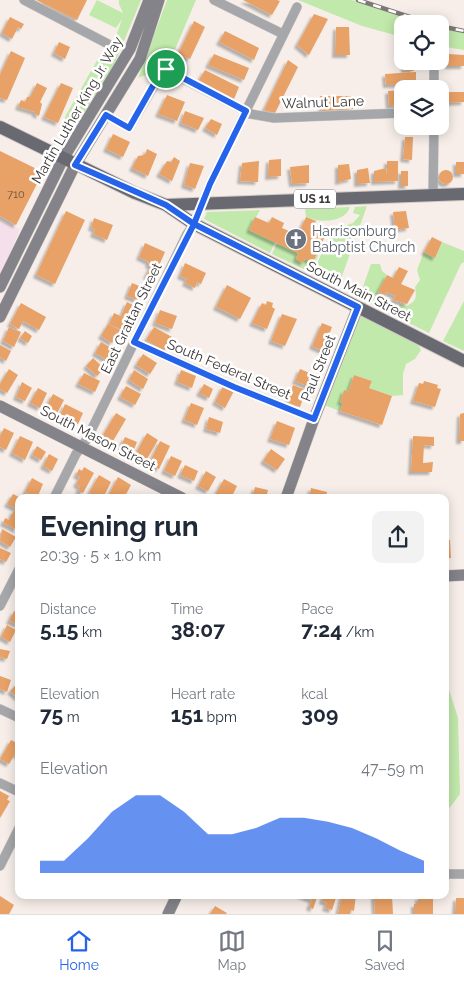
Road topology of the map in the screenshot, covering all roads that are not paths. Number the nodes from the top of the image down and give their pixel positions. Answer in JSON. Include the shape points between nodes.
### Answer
{"nodes":[{"id":1,"x":24,"y":0,"type":"edge"},
{"id":2,"x":149,"y":0,"type":"edge"},
{"id":3,"x":159,"y":0,"type":"edge"},
{"id":4,"x":214,"y":0,"type":"edge"},
{"id":5,"x":297,"y":6,"type":"dead end"},
{"id":6,"x":283,"y":34,"type":"junction"},
{"id":7,"x":110,"y":45,"type":"dead end"},
{"id":8,"x":245,"y":112,"type":"junction"},
{"id":9,"x":394,"y":113,"type":"edge"},
{"id":10,"x":106,"y":115,"type":"junction"},
{"id":11,"x":0,"y":127,"type":"edge"},
{"id":12,"x":434,"y":135,"type":"edge"},
{"id":13,"x":69,"y":162,"type":"junction"},
{"id":14,"x":464,"y":194,"type":"edge"},
{"id":15,"x":433,"y":195,"type":"junction"},
{"id":16,"x":204,"y":203,"type":"junction"},
{"id":17,"x":166,"y":205,"type":"junction"},
{"id":18,"x":194,"y":224,"type":"junction"},
{"id":19,"x":0,"y":287,"type":"edge"},
{"id":20,"x":358,"y":307,"type":"junction"},
{"id":21,"x":0,"y":317,"type":"edge"},
{"id":22,"x":134,"y":342,"type":"junction"},
{"id":23,"x":464,"y":361,"type":"edge"},
{"id":24,"x":0,"y":406,"type":"edge"},
{"id":25,"x":314,"y":419,"type":"junction"},
{"id":26,"x":82,"y":447,"type":"junction"},
{"id":27,"x":56,"y":494,"type":"edge"},
{"id":28,"x":175,"y":494,"type":"edge"},
{"id":29,"x":287,"y":494,"type":"edge"},
{"id":30,"x":464,"y":575,"type":"edge"},
{"id":31,"x":449,"y":576,"type":"edge"},
{"id":32,"x":15,"y":577,"type":"edge"},
{"id":33,"x":0,"y":606,"type":"edge"},
{"id":34,"x":0,"y":709,"type":"edge"},
{"id":35,"x":15,"y":716,"type":"edge"},
{"id":36,"x":0,"y":783,"type":"edge"},
{"id":37,"x":15,"y":790,"type":"edge"},
{"id":38,"x":15,"y":836,"type":"edge"},
{"id":39,"x":0,"y":866,"type":"edge"},
{"id":40,"x":462,"y":872,"type":"edge"},
{"id":41,"x":449,"y":874,"type":"edge"},
{"id":42,"x":175,"y":899,"type":"edge"},
{"id":43,"x":168,"y":914,"type":"edge"}],
"edges":[{"from":1,"to":7,"type":"street"},
{"from":2,"to":13,"type":"main road","name":"Martin Luther King Jr. Way","via":[[139,30]]},
{"from":3,"to":10,"type":"main road","name":"Martin Luther King Jr. Way","via":[[140,59]]},
{"from":4,"to":6,"type":"street"},
{"from":5,"to":6,"type":"street","name":"East Grattan Street"},
{"from":6,"to":8,"type":"street","name":"East Grattan Street"},
{"from":8,"to":9,"type":"street","name":"Walnut Lane","via":[[274,118]]},
{"from":8,"to":10,"type":"street","name":"Walnut Lane","via":[[164,68],[129,128]]},
{"from":8,"to":16,"type":"street","name":"East Grattan Street"},
{"from":10,"to":13,"type":"main road","name":"Martin Luther King Jr. Way"},
{"from":11,"to":13,"type":"main road","name":"South Main Street","number":"US 11"},
{"from":12,"to":15,"type":"street"},
{"from":13,"to":17,"type":"main road","name":"South Main Street","number":"US 11"},
{"from":13,"to":19,"type":"main road","name":"Martin Luther King Jr. Way"},
{"from":13,"to":21,"type":"main road","name":"Martin Luther King Jr. Way"},
{"from":14,"to":15,"type":"main road","number":"US 11"},
{"from":15,"to":16,"type":"main road","number":"US 11"},
{"from":16,"to":17,"type":"main road","number":"US 11"},
{"from":16,"to":18,"type":"street","name":"East Grattan Street"},
{"from":17,"to":18,"type":"main road","name":"South Main Street","number":"US 11"},
{"from":18,"to":20,"type":"main road","name":"South Main Street","number":"US 11"},
{"from":18,"to":22,"type":"street","name":"East Grattan Street"},
{"from":20,"to":23,"type":"main road","name":"South Main Street","number":"US 11"},
{"from":20,"to":25,"type":"main road","name":"Paul Street"},
{"from":22,"to":25,"type":"street","name":"South Federal Street"},
{"from":22,"to":26,"type":"street","name":"East Grattan Street"},
{"from":24,"to":26,"type":"main road","name":"South Mason Street"},
{"from":25,"to":29,"type":"main road","name":"Paul Street"},
{"from":26,"to":27,"type":"street","name":"East Grattan Street"},
{"from":26,"to":28,"type":"main road","name":"South Mason Street"},
{"from":30,"to":31,"type":"main road"},
{"from":32,"to":33,"type":"street"},
{"from":34,"to":35,"type":"street"},
{"from":36,"to":37,"type":"street"},
{"from":38,"to":39,"type":"street"},
{"from":40,"to":41,"type":"street"},
{"from":42,"to":43,"type":"main road"}]}
